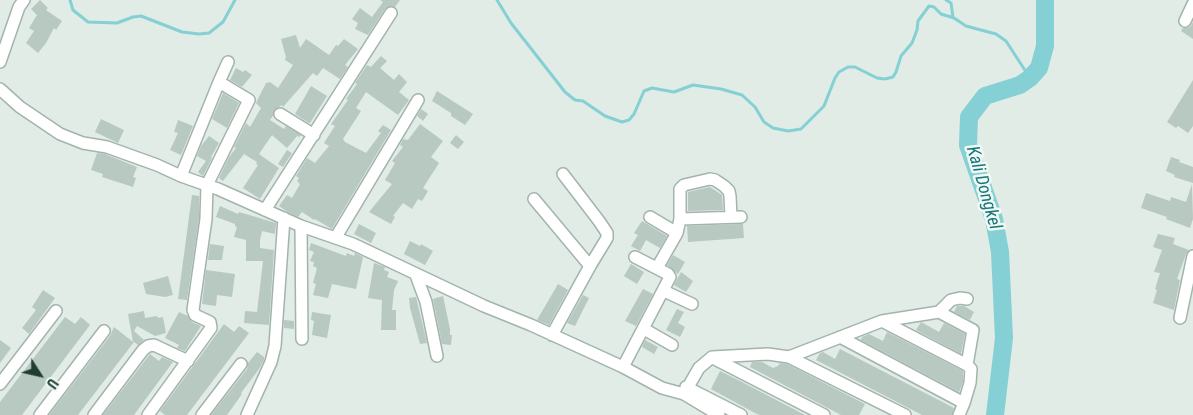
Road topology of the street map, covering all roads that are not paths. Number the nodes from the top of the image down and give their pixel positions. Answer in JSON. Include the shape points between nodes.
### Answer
{"nodes":[{"id":1,"x":24,"y":0,"type":"edge"},
{"id":2,"x":1193,"y":4,"type":"edge"},
{"id":3,"x":392,"y":12,"type":"dead end"},
{"id":4,"x":1184,"y":20,"type":"dead end"},
{"id":5,"x":0,"y":62,"type":"edge"},
{"id":6,"x":228,"y":62,"type":"dead end"},
{"id":7,"x":219,"y":82,"type":"junction"},
{"id":8,"x":0,"y":89,"type":"edge"},
{"id":9,"x":418,"y":100,"type":"dead end"},
{"id":10,"x":280,"y":114,"type":"dead end"},
{"id":11,"x":314,"y":135,"type":"junction"},
{"id":12,"x":563,"y":174,"type":"dead end"},
{"id":13,"x":181,"y":176,"type":"junction"},
{"id":14,"x":207,"y":185,"type":"junction"},
{"id":15,"x":534,"y":199,"type":"dead end"},
{"id":16,"x":265,"y":210,"type":"junction"},
{"id":17,"x":650,"y":217,"type":"dead end"},
{"id":18,"x":284,"y":218,"type":"junction"},
{"id":19,"x":680,"y":220,"type":"junction"},
{"id":20,"x":301,"y":226,"type":"junction"},
{"id":21,"x":677,"y":232,"type":"junction"},
{"id":22,"x":336,"y":237,"type":"junction"},
{"id":23,"x":635,"y":256,"type":"dead end"},
{"id":24,"x":1193,"y":256,"type":"edge"},
{"id":25,"x":590,"y":266,"type":"junction"},
{"id":26,"x":657,"y":268,"type":"junction"},
{"id":27,"x":416,"y":275,"type":"junction"},
{"id":28,"x":664,"y":290,"type":"junction"},
{"id":29,"x":967,"y":299,"type":"dead end"},
{"id":30,"x":692,"y":304,"type":"dead end"},
{"id":31,"x":56,"y":312,"type":"dead end"},
{"id":32,"x":939,"y":312,"type":"junction"},
{"id":33,"x":1180,"y":318,"type":"dead end"},
{"id":34,"x":882,"y":321,"type":"junction"},
{"id":35,"x":644,"y":329,"type":"junction"},
{"id":36,"x":104,"y":331,"type":"dead end"},
{"id":37,"x":552,"y":335,"type":"junction"},
{"id":38,"x":840,"y":337,"type":"junction"},
{"id":39,"x":302,"y":339,"type":"dead end"},
{"id":40,"x":672,"y":345,"type":"dead end"},
{"id":41,"x":437,"y":356,"type":"dead end"},
{"id":42,"x":712,"y":357,"type":"junction"},
{"id":43,"x":790,"y":357,"type":"junction"},
{"id":44,"x":188,"y":361,"type":"junction"},
{"id":45,"x":241,"y":364,"type":"dead end"},
{"id":46,"x":967,"y":365,"type":"junction"},
{"id":47,"x":623,"y":367,"type":"junction"},
{"id":48,"x":0,"y":384,"type":"edge"},
{"id":49,"x":685,"y":390,"type":"junction"},
{"id":50,"x":964,"y":403,"type":"junction"},
{"id":51,"x":40,"y":415,"type":"edge"},
{"id":52,"x":94,"y":415,"type":"edge"},
{"id":53,"x":148,"y":415,"type":"edge"},
{"id":54,"x":202,"y":415,"type":"edge"},
{"id":55,"x":247,"y":415,"type":"edge"},
{"id":56,"x":719,"y":415,"type":"edge"},
{"id":57,"x":741,"y":415,"type":"edge"},
{"id":58,"x":824,"y":415,"type":"edge"},
{"id":59,"x":905,"y":415,"type":"edge"},
{"id":60,"x":959,"y":415,"type":"edge"}],
"edges":[{"from":1,"to":5,"type":"street"},
{"from":2,"to":4,"type":"street"},
{"from":3,"to":11,"type":"street"},
{"from":6,"to":7,"type":"street"},
{"from":7,"to":13,"type":"street"},
{"from":7,"to":14,"type":"street","via":[[249,101]]},
{"from":8,"to":13,"type":"street","via":[[60,134],[83,143],[107,147]]},
{"from":9,"to":22,"type":"street"},
{"from":10,"to":11,"type":"street"},
{"from":11,"to":16,"type":"street"},
{"from":12,"to":25,"type":"street","via":[[607,233]]},
{"from":13,"to":14,"type":"street"},
{"from":14,"to":16,"type":"street"},
{"from":14,"to":44,"type":"street","via":[[206,219],[193,310],[195,316],[210,322],[211,328]]},
{"from":15,"to":25,"type":"street"},
{"from":16,"to":18,"type":"street"},
{"from":17,"to":21,"type":"street"},
{"from":18,"to":20,"type":"street"},
{"from":18,"to":55,"type":"street","via":[[275,346]]},
{"from":19,"to":19,"type":"street","via":[[736,217],[729,191],[710,179],[684,185],[680,189]]},
{"from":19,"to":21,"type":"street"},
{"from":20,"to":22,"type":"street"},
{"from":20,"to":39,"type":"street"},
{"from":21,"to":26,"type":"street"},
{"from":22,"to":27,"type":"street"},
{"from":23,"to":26,"type":"street"},
{"from":24,"to":33,"type":"street"},
{"from":25,"to":37,"type":"street"},
{"from":26,"to":28,"type":"street","via":[[670,277]]},
{"from":27,"to":37,"type":"street"},
{"from":27,"to":41,"type":"street","via":[[426,302]]},
{"from":28,"to":30,"type":"street"},
{"from":28,"to":35,"type":"street"},
{"from":29,"to":32,"type":"street","via":[[952,300]]},
{"from":31,"to":48,"type":"street"},
{"from":32,"to":34,"type":"street"},
{"from":32,"to":46,"type":"street","via":[[973,330]]},
{"from":34,"to":38,"type":"street"},
{"from":34,"to":46,"type":"street"},
{"from":35,"to":40,"type":"street"},
{"from":35,"to":47,"type":"street"},
{"from":36,"to":51,"type":"street"},
{"from":37,"to":47,"type":"street"},
{"from":38,"to":43,"type":"street"},
{"from":38,"to":50,"type":"street"},
{"from":42,"to":43,"type":"street","via":[[768,354]]},
{"from":42,"to":49,"type":"street","via":[[698,368]]},
{"from":42,"to":58,"type":"street"},
{"from":43,"to":59,"type":"street"},
{"from":44,"to":52,"type":"street","via":[[154,345],[148,346]]},
{"from":44,"to":53,"type":"street"},
{"from":45,"to":54,"type":"street"},
{"from":46,"to":50,"type":"street","via":[[971,369],[970,383]]},
{"from":47,"to":49,"type":"street","via":[[662,388]]},
{"from":49,"to":56,"type":"street"},
{"from":49,"to":57,"type":"street"},
{"from":50,"to":60,"type":"street"}]}
